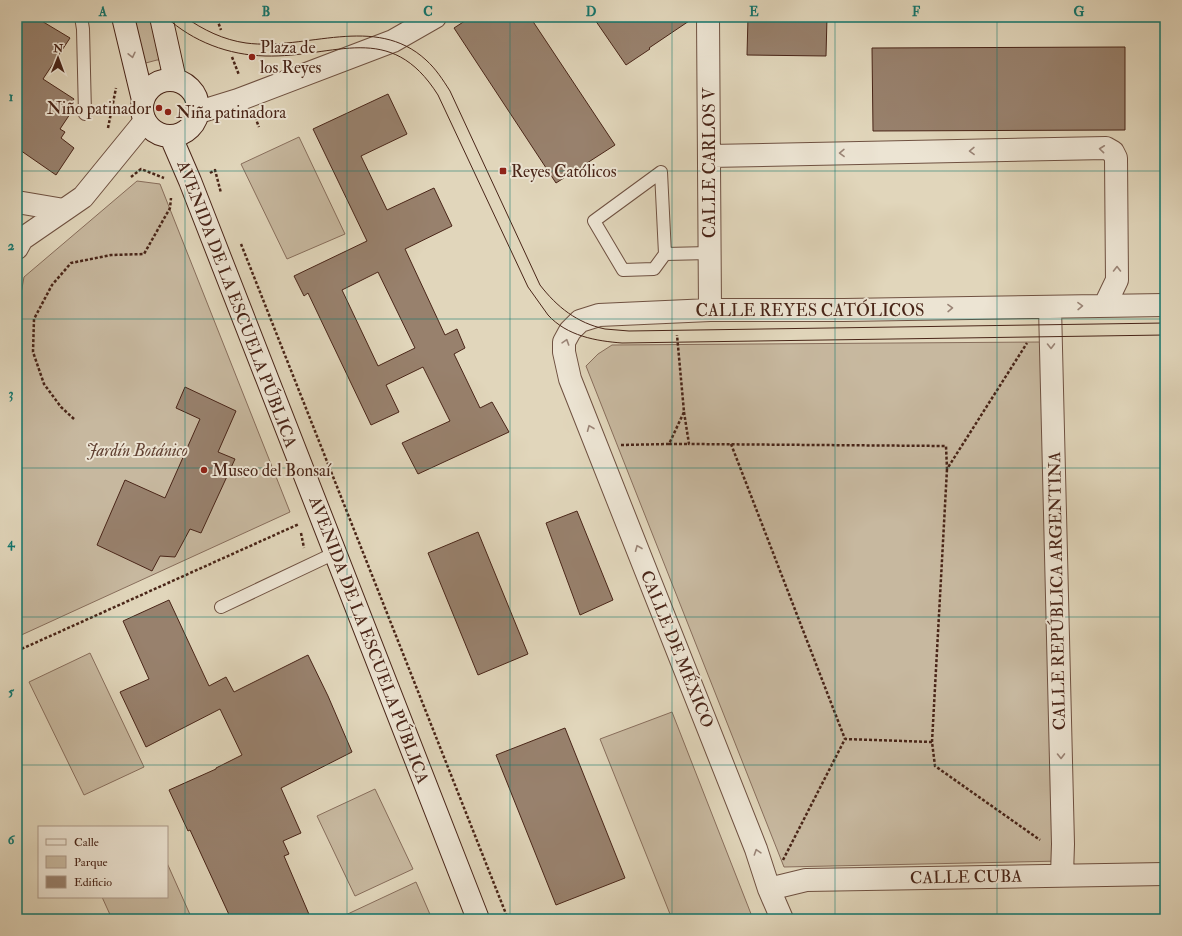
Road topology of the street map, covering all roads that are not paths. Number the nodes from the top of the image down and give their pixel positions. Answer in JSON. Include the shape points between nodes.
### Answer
{"nodes":[{"id":1,"x":81,"y":17,"type":"edge"},
{"id":2,"x":123,"y":17,"type":"edge"},
{"id":3,"x":161,"y":17,"type":"edge"},
{"id":4,"x":398,"y":17,"type":"edge"},
{"id":5,"x":435,"y":17,"type":"edge"},
{"id":6,"x":708,"y":17,"type":"edge"},
{"id":7,"x":393,"y":41,"type":"junction"},
{"id":8,"x":175,"y":80,"type":"junction"},
{"id":9,"x":144,"y":111,"type":"junction"},
{"id":10,"x":199,"y":112,"type":"junction"},
{"id":11,"x":85,"y":114,"type":"dead end"},
{"id":12,"x":171,"y":137,"type":"junction"},
{"id":13,"x":709,"y":156,"type":"junction"},
{"id":14,"x":17,"y":202,"type":"edge"},
{"id":15,"x":64,"y":210,"type":"junction"},
{"id":16,"x":17,"y":248,"type":"edge"},
{"id":17,"x":710,"y":253,"type":"junction"},
{"id":18,"x":665,"y":254,"type":"junction"},
{"id":19,"x":1105,"y":305,"type":"junction"},
{"id":20,"x":1165,"y":305,"type":"edge"},
{"id":21,"x":1050,"y":307,"type":"junction"},
{"id":22,"x":710,"y":310,"type":"junction"},
{"id":23,"x":570,"y":379,"type":"joint"},
{"id":24,"x":335,"y":552,"type":"junction"},
{"id":25,"x":221,"y":607,"type":"dead end"},
{"id":26,"x":1062,"y":866,"type":"junction"},
{"id":27,"x":1165,"y":874,"type":"edge"},
{"id":28,"x":769,"y":889,"type":"junction"},
{"id":29,"x":478,"y":919,"type":"edge"},
{"id":30,"x":782,"y":919,"type":"edge"}],
"edges":[{"from":1,"to":11,"type":"lane"},
{"from":2,"to":9,"type":"street","one_way":true},
{"from":3,"to":8,"type":"street"},
{"from":4,"to":7,"type":"street"},
{"from":5,"to":7,"type":"street"},
{"from":6,"to":13,"type":"street","name":"CALLE CARLOS V"},
{"from":7,"to":10,"type":"street","via":[[238,100]]},
{"from":8,"to":9,"type":"street","via":[[155,84],[148,91]]},
{"from":8,"to":10,"type":"street","via":[[191,89],[197,97]]},
{"from":9,"to":12,"type":"street","via":[[151,129]]},
{"from":9,"to":15,"type":"street","via":[[83,197]]},
{"from":10,"to":12,"type":"street","via":[[190,130]]},
{"from":12,"to":24,"type":"street","name":"AVENIDA DE LA ESCUELA PÚBLICA"},
{"from":13,"to":17,"type":"street","name":"CALLE CARLOS V"},
{"from":19,"to":13,"type":"street","one_way":true,"via":[[1117,280],[1116,158],[1113,152],[1106,148]]},
{"from":14,"to":15,"type":"street"},
{"from":15,"to":16,"type":"street","via":[[22,239]]},
{"from":17,"to":18,"type":"lane"},
{"from":17,"to":22,"type":"street","name":"CALLE CARLOS V"},
{"from":18,"to":18,"type":"lane","via":[[654,269],[623,270],[594,221],[661,172]]},
{"from":19,"to":20,"type":"street","name":"CALLE REYES CATÓLICOS"},
{"from":21,"to":19,"type":"street","name":"CALLE REYES CATÓLICOS","one_way":true},
{"from":22,"to":21,"type":"street","name":"CALLE REYES CATÓLICOS","one_way":true},
{"from":21,"to":26,"type":"street","name":"CALLE REPÚBLICA ARGENTINA","one_way":true},
{"from":23,"to":22,"type":"street","name":"CALLE REYES CATÓLICOS","one_way":true,"via":[[564,342],[580,321],[599,315]]},
{"from":28,"to":23,"type":"street","name":"CALLE DE MÉXICO","one_way":true,"via":[[756,849]]},
{"from":24,"to":25,"type":"lane"},
{"from":24,"to":29,"type":"street","name":"AVENIDA DE LA ESCUELA PÚBLICA"},
{"from":26,"to":27,"type":"street","name":"CALLE CUBA"},
{"from":26,"to":28,"type":"street","name":"CALLE CUBA","via":[[806,880]]},
{"from":28,"to":30,"type":"street","name":"CALLE DE MÉXICO"}]}
